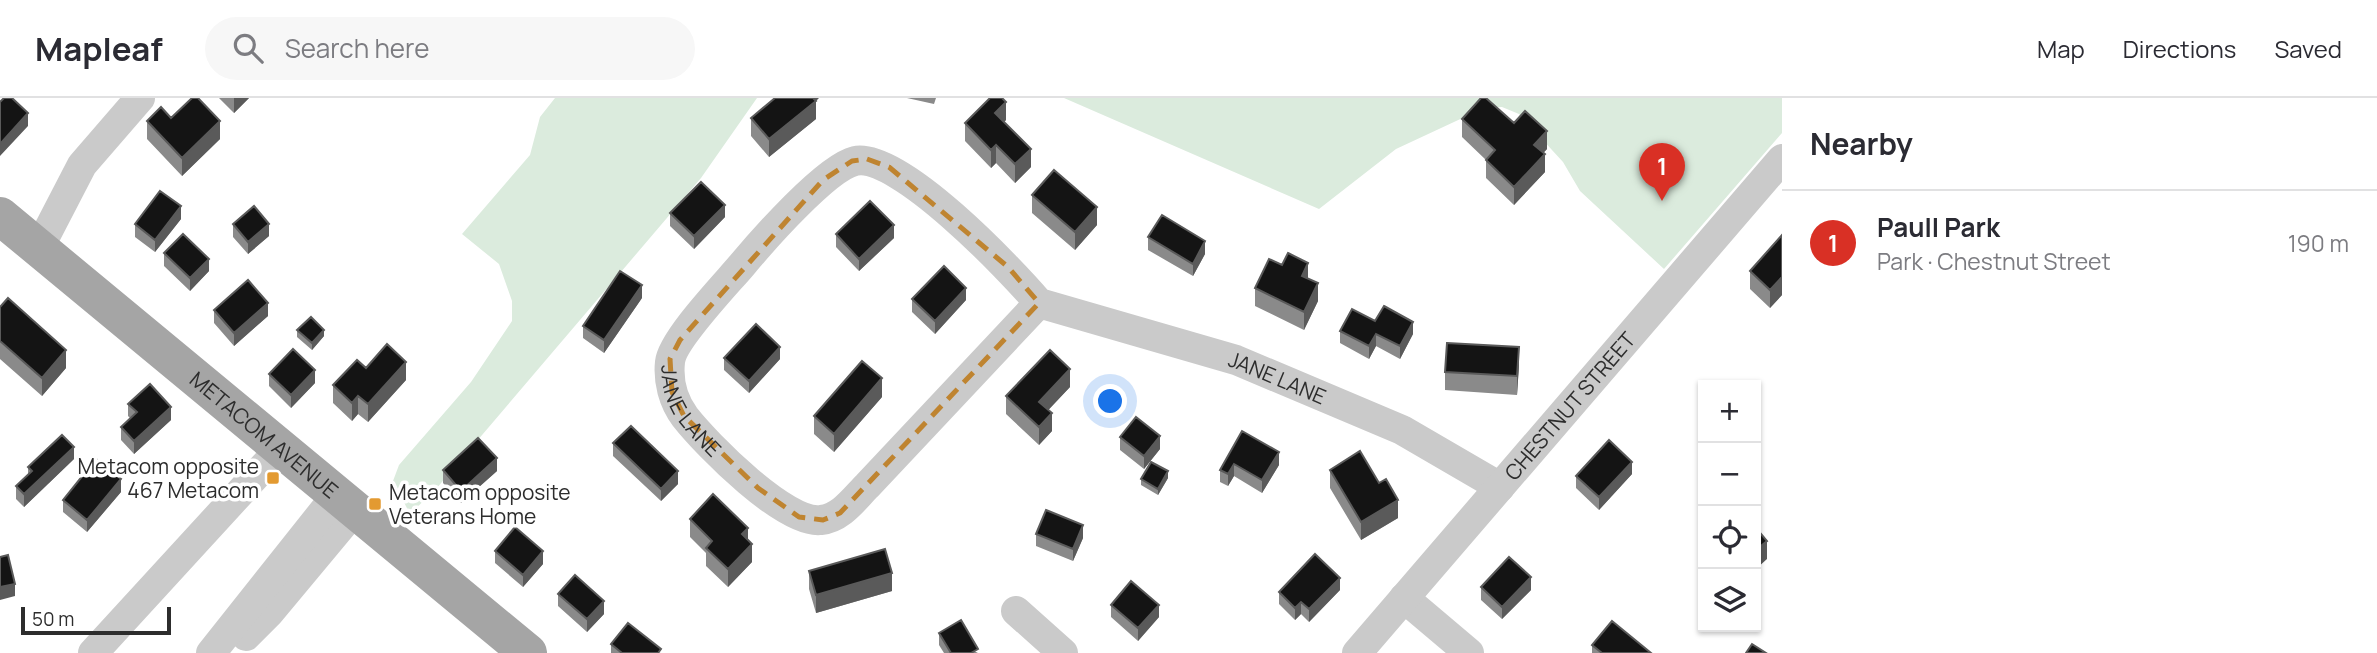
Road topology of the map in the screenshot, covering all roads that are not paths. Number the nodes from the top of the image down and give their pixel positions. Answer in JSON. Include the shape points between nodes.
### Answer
{"nodes":[{"id":1,"x":140,"y":98,"type":"edge"},
{"id":2,"x":1782,"y":159,"type":"edge"},
{"id":3,"x":0,"y":216,"type":"edge"},
{"id":4,"x":39,"y":248,"type":"junction"},
{"id":5,"x":1039,"y":303,"type":"junction"},
{"id":6,"x":280,"y":449,"type":"junction"},
{"id":7,"x":1500,"y":487,"type":"junction"},
{"id":8,"x":344,"y":502,"type":"junction"},
{"id":9,"x":1404,"y":598,"type":"junction"},
{"id":10,"x":1016,"y":611,"type":"dead end"},
{"id":11,"x":93,"y":653,"type":"edge"},
{"id":12,"x":211,"y":653,"type":"edge"},
{"id":13,"x":228,"y":653,"type":"edge"},
{"id":14,"x":528,"y":653,"type":"edge"},
{"id":15,"x":1063,"y":653,"type":"edge"},
{"id":16,"x":1357,"y":653,"type":"edge"},
{"id":17,"x":1469,"y":653,"type":"edge"}],
"edges":[{"from":1,"to":4,"type":"street","via":[[82,165]]},
{"from":2,"to":7,"type":"street","name":"CHESTNUT STREET"},
{"from":3,"to":4,"type":"main road","name":"METACOM AVENUE"},
{"from":4,"to":6,"type":"main road","name":"METACOM AVENUE"},
{"from":5,"to":5,"type":"street","name":"JANE LANE","via":[[1008,267],[917,187],[889,167],[867,159],[852,161],[814,190],[747,259],[680,340],[670,359],[672,392],[684,416],[758,488],[799,517],[823,520],[840,513],[867,486]]},
{"from":5,"to":7,"type":"street","name":"JANE LANE","via":[[1236,360],[1402,430]]},
{"from":6,"to":8,"type":"main road","name":"METACOM AVENUE"},
{"from":6,"to":11,"type":"street"},
{"from":7,"to":9,"type":"street","name":"CHESTNUT STREET"},
{"from":8,"to":12,"type":"street","via":[[331,502]]},
{"from":8,"to":13,"type":"street","via":[[269,613]]},
{"from":8,"to":14,"type":"main road","name":"METACOM AVENUE"},
{"from":9,"to":16,"type":"street","name":"CHESTNUT STREET"},
{"from":9,"to":17,"type":"street"},
{"from":10,"to":15,"type":"street"}]}
